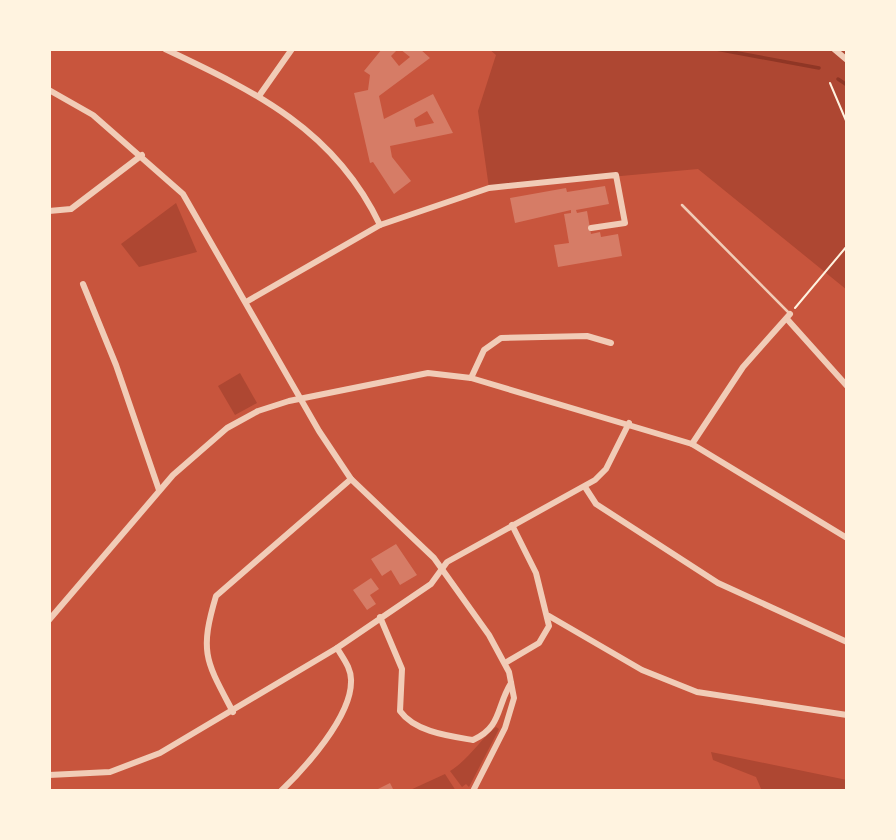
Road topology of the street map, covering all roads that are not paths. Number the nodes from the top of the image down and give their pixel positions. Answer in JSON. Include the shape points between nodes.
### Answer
{"nodes":[{"id":1,"x":165,"y":49,"type":"edge"},
{"id":2,"x":292,"y":49,"type":"edge"},
{"id":3,"x":834,"y":49,"type":"edge"},
{"id":4,"x":847,"y":60,"type":"edge"},
{"id":5,"x":49,"y":90,"type":"edge"},
{"id":6,"x":259,"y":96,"type":"junction"},
{"id":7,"x":142,"y":155,"type":"junction"},
{"id":8,"x":682,"y":205,"type":"dead end"},
{"id":9,"x":49,"y":211,"type":"edge"},
{"id":10,"x":380,"y":225,"type":"junction"},
{"id":11,"x":591,"y":228,"type":"dead end"},
{"id":12,"x":83,"y":284,"type":"dead end"},
{"id":13,"x":246,"y":302,"type":"junction"},
{"id":14,"x":788,"y":317,"type":"junction"},
{"id":15,"x":611,"y":343,"type":"dead end"},
{"id":16,"x":471,"y":378,"type":"junction"},
{"id":17,"x":847,"y":386,"type":"edge"},
{"id":18,"x":301,"y":399,"type":"junction"},
{"id":19,"x":629,"y":424,"type":"junction"},
{"id":20,"x":692,"y":444,"type":"junction"},
{"id":21,"x":351,"y":478,"type":"junction"},
{"id":22,"x":585,"y":487,"type":"junction"},
{"id":23,"x":159,"y":490,"type":"junction"},
{"id":24,"x":512,"y":525,"type":"junction"},
{"id":25,"x":847,"y":538,"type":"edge"},
{"id":26,"x":443,"y":569,"type":"junction"},
{"id":27,"x":549,"y":616,"type":"junction"},
{"id":28,"x":380,"y":617,"type":"junction"},
{"id":29,"x":49,"y":620,"type":"edge"},
{"id":30,"x":847,"y":642,"type":"edge"},
{"id":31,"x":337,"y":648,"type":"junction"},
{"id":32,"x":505,"y":663,"type":"junction"},
{"id":33,"x":512,"y":681,"type":"junction"},
{"id":34,"x":233,"y":712,"type":"junction"},
{"id":35,"x":847,"y":715,"type":"edge"},
{"id":36,"x":49,"y":775,"type":"edge"},
{"id":37,"x":281,"y":791,"type":"edge"},
{"id":38,"x":473,"y":791,"type":"edge"}],
"edges":[{"from":1,"to":6,"type":"street"},
{"from":2,"to":6,"type":"street"},
{"from":3,"to":4,"type":"street"},
{"from":5,"to":7,"type":"street","via":[[83,107]]},
{"from":6,"to":10,"type":"street","via":[[321,140],[358,184]]},
{"from":7,"to":9,"type":"street","via":[[71,209]]},
{"from":7,"to":13,"type":"street","via":[[183,194]]},
{"from":8,"to":14,"type":"lane"},
{"from":10,"to":11,"type":"street","via":[[489,188],[616,175],[625,223]]},
{"from":10,"to":13,"type":"street"},
{"from":12,"to":23,"type":"street"},
{"from":13,"to":18,"type":"street"},
{"from":14,"to":17,"type":"street"},
{"from":14,"to":20,"type":"street","via":[[743,367]]},
{"from":15,"to":16,"type":"street","via":[[587,336],[501,338],[484,350]]},
{"from":16,"to":18,"type":"street","via":[[428,373]]},
{"from":16,"to":19,"type":"street"},
{"from":18,"to":21,"type":"street"},
{"from":18,"to":23,"type":"street","via":[[274,405],[227,428]]},
{"from":19,"to":20,"type":"street"},
{"from":19,"to":22,"type":"street","via":[[606,469]]},
{"from":20,"to":25,"type":"street"},
{"from":21,"to":26,"type":"street"},
{"from":21,"to":34,"type":"street","via":[[216,596],[208,624],[207,661]]},
{"from":22,"to":24,"type":"street"},
{"from":22,"to":30,"type":"street","via":[[596,504],[719,583]]},
{"from":23,"to":29,"type":"street"},
{"from":24,"to":26,"type":"street","via":[[447,562]]},
{"from":24,"to":27,"type":"street","via":[[536,573]]},
{"from":26,"to":28,"type":"street","via":[[431,584]]},
{"from":26,"to":32,"type":"street"},
{"from":27,"to":32,"type":"street","via":[[539,643]]},
{"from":27,"to":35,"type":"street","via":[[642,670],[697,692]]},
{"from":28,"to":31,"type":"street"},
{"from":28,"to":33,"type":"street","via":[[402,669],[400,711],[413,722],[437,733],[473,740],[497,721],[502,696]]},
{"from":31,"to":34,"type":"street"},
{"from":31,"to":37,"type":"street","via":[[352,680],[346,703],[319,749]]},
{"from":32,"to":33,"type":"street"},
{"from":33,"to":38,"type":"street","via":[[514,698],[505,728]]},
{"from":34,"to":36,"type":"street","via":[[129,767],[92,775]]}]}
